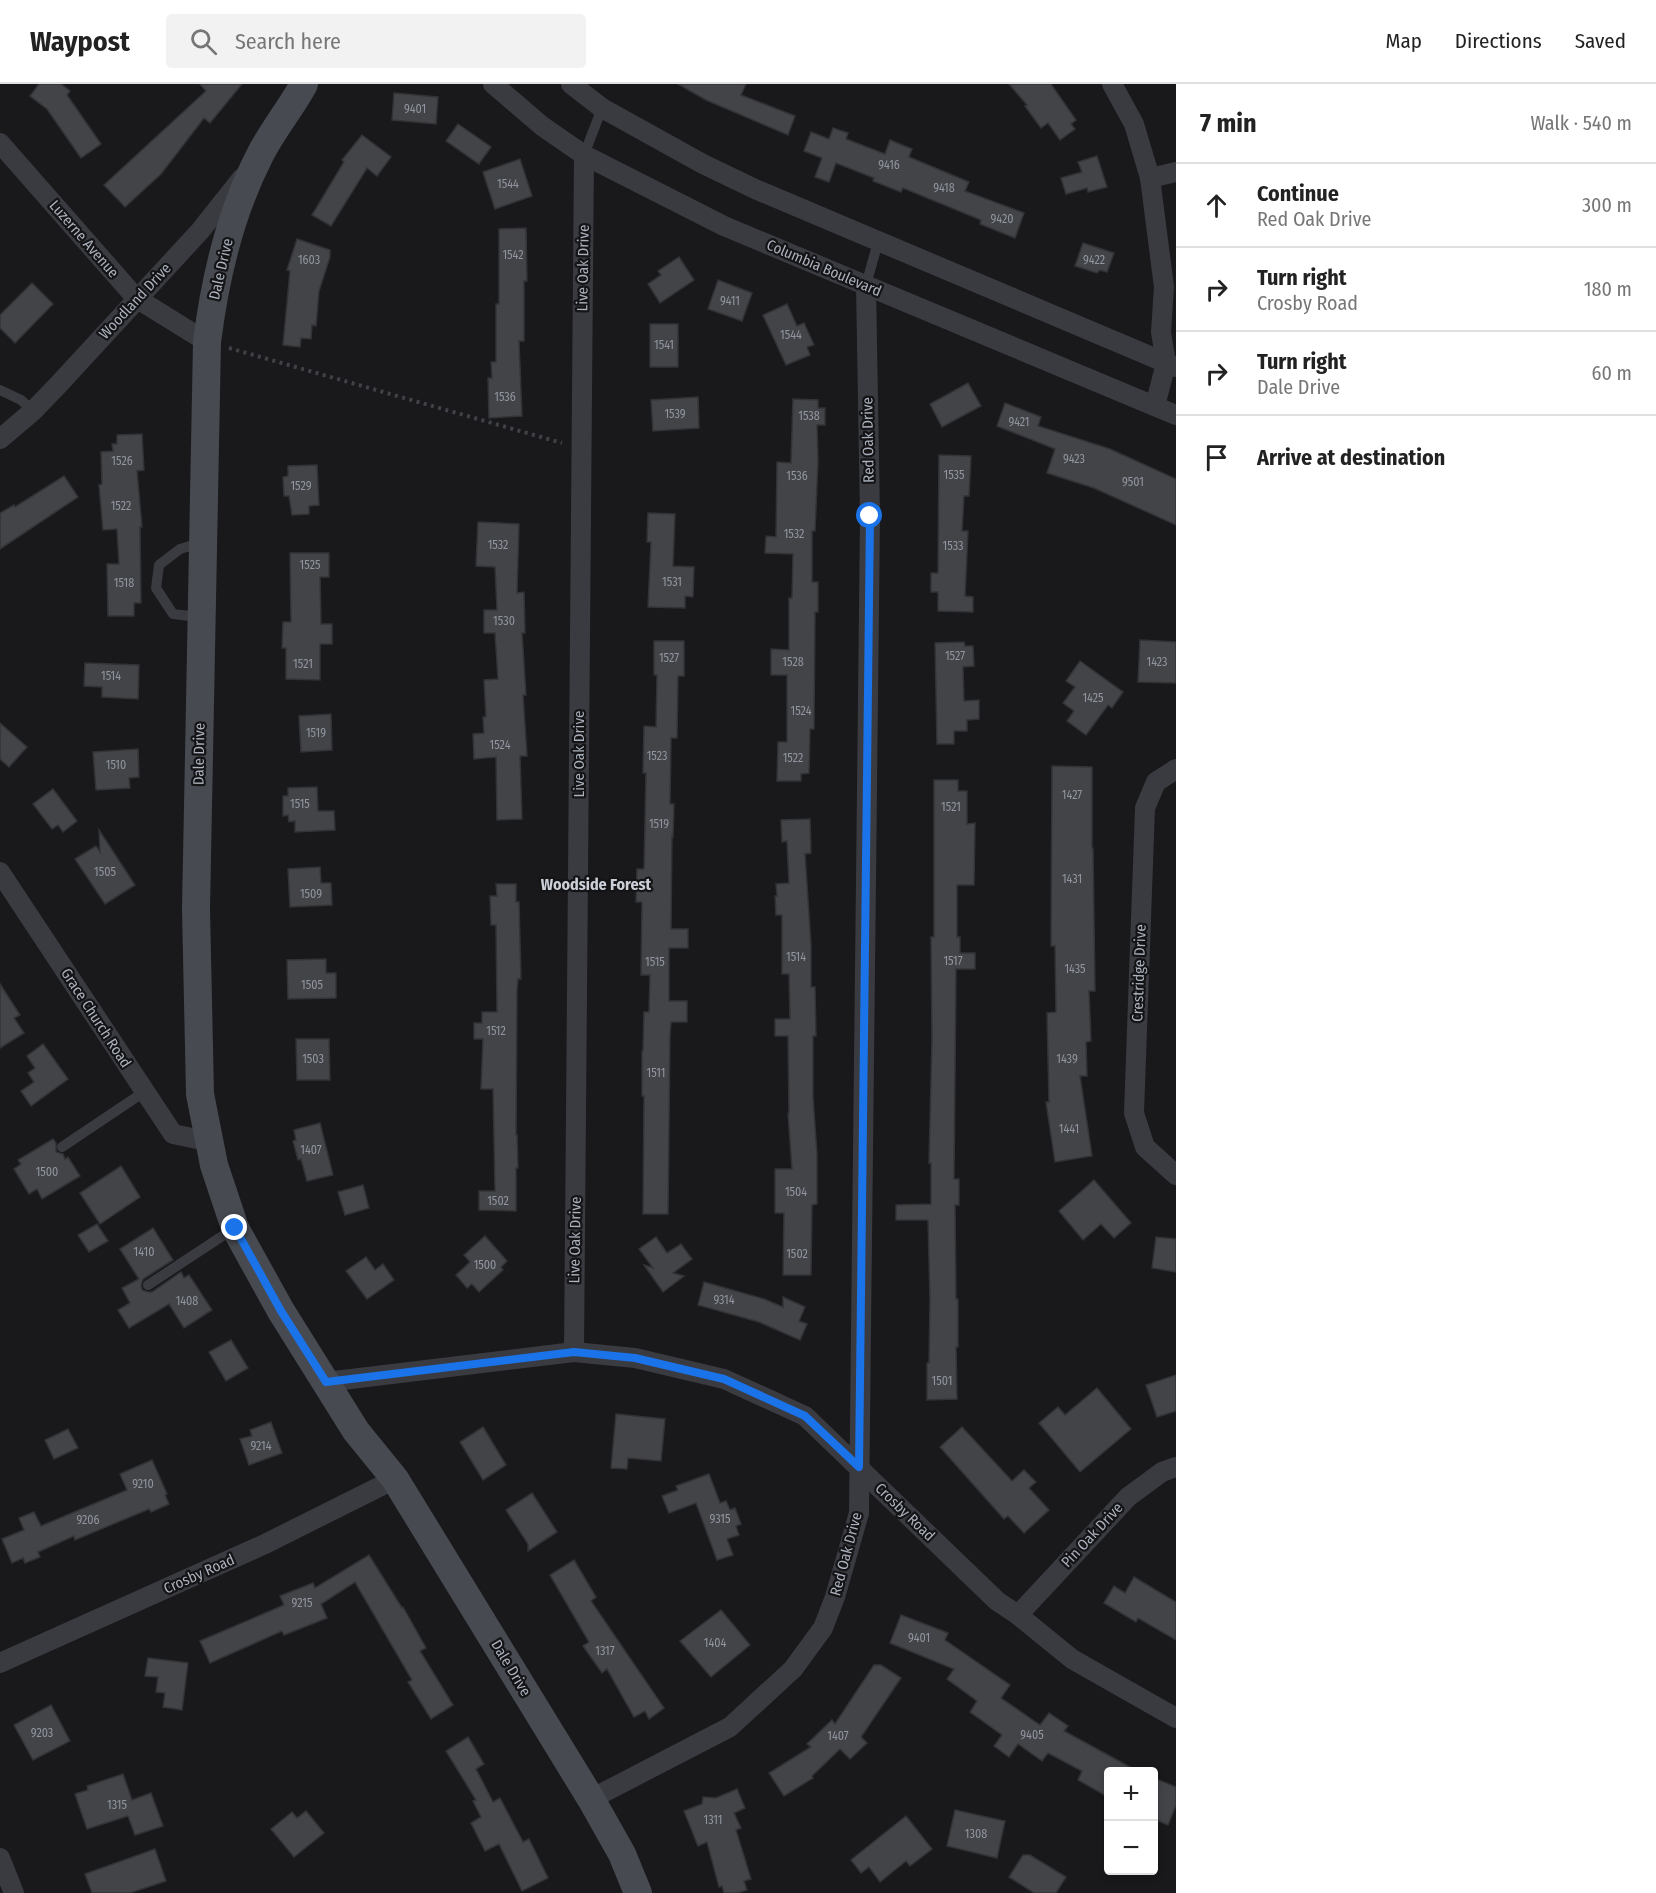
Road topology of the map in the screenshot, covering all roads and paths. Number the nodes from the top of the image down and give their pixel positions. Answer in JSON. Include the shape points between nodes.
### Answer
{"nodes":[{"id":1,"x":304,"y":84,"type":"edge"},
{"id":2,"x":493,"y":84,"type":"edge"},
{"id":3,"x":571,"y":84,"type":"edge"},
{"id":4,"x":1112,"y":84,"type":"edge"},
{"id":5,"x":602,"y":108,"type":"junction"},
{"id":6,"x":0,"y":143,"type":"edge"},
{"id":7,"x":260,"y":154,"type":"junction"},
{"id":8,"x":584,"y":155,"type":"junction"},
{"id":9,"x":1176,"y":172,"type":"edge"},
{"id":10,"x":1150,"y":178,"type":"junction"},
{"id":11,"x":879,"y":242,"type":"junction"},
{"id":12,"x":866,"y":285,"type":"junction"},
{"id":13,"x":136,"y":298,"type":"junction"},
{"id":14,"x":217,"y":345,"type":"junction"},
{"id":15,"x":1171,"y":365,"type":"edge"},
{"id":16,"x":0,"y":390,"type":"edge"},
{"id":17,"x":1155,"y":406,"type":"junction"},
{"id":18,"x":33,"y":411,"type":"junction"},
{"id":19,"x":1176,"y":415,"type":"edge"},
{"id":20,"x":0,"y":439,"type":"edge"},
{"id":21,"x":580,"y":448,"type":"junction"},
{"id":22,"x":203,"y":542,"type":"junction"},
{"id":23,"x":202,"y":618,"type":"junction"},
{"id":24,"x":1176,"y":769,"type":"edge"},
{"id":25,"x":0,"y":872,"type":"edge"},
{"id":26,"x":144,"y":1092,"type":"junction"},
{"id":27,"x":209,"y":1139,"type":"junction"},
{"id":28,"x":62,"y":1147,"type":"dead end"},
{"id":29,"x":1176,"y":1175,"type":"edge"},
{"id":30,"x":235,"y":1228,"type":"junction"},
{"id":31,"x":148,"y":1285,"type":"dead end"},
{"id":32,"x":574,"y":1352,"type":"junction"},
{"id":33,"x":326,"y":1382,"type":"junction"},
{"id":34,"x":859,"y":1467,"type":"junction"},
{"id":35,"x":1176,"y":1467,"type":"edge"},
{"id":36,"x":395,"y":1479,"type":"junction"},
{"id":37,"x":1018,"y":1615,"type":"junction"},
{"id":38,"x":0,"y":1663,"type":"edge"},
{"id":39,"x":1176,"y":1718,"type":"edge"},
{"id":40,"x":591,"y":1799,"type":"junction"},
{"id":41,"x":0,"y":1858,"type":"edge"},
{"id":42,"x":14,"y":1893,"type":"edge"},
{"id":43,"x":638,"y":1893,"type":"edge"}],
"edges":[{"from":1,"to":7,"type":"street","name":"Dale Drive"},
{"from":2,"to":8,"type":"street","name":"Columbia Boulevard"},
{"from":3,"to":5,"type":"street"},
{"from":4,"to":10,"type":"street","via":[[1134,124]]},
{"from":5,"to":8,"type":"lane"},
{"from":5,"to":11,"type":"street","via":[[703,164]]},
{"from":6,"to":13,"type":"street","name":"Luzerne Avenue"},
{"from":7,"to":13,"type":"street","name":"Woodland Drive","via":[[200,231]]},
{"from":7,"to":14,"type":"street","name":"Dale Drive","via":[[223,253],[212,306]]},
{"from":8,"to":12,"type":"street","name":"Columbia Boulevard","via":[[724,226]]},
{"from":8,"to":21,"type":"street","name":"Live Oak Drive"},
{"from":9,"to":10,"type":"street"},
{"from":10,"to":15,"type":"street","via":[[1164,287],[1161,332]]},
{"from":11,"to":12,"type":"lane"},
{"from":11,"to":15,"type":"street"},
{"from":12,"to":17,"type":"street","name":"Columbia Boulevard"},
{"from":12,"to":34,"type":"street","name":"Red Oak Drive","via":[[870,516]]},
{"from":13,"to":14,"type":"street","name":"Luzerne Avenue"},
{"from":13,"to":18,"type":"street","name":"Woodland Drive"},
{"from":14,"to":21,"type":"path"},
{"from":14,"to":22,"type":"street","name":"Dale Drive"},
{"from":15,"to":17,"type":"street"},
{"from":16,"to":18,"type":"lane"},
{"from":17,"to":19,"type":"street","name":"Columbia Boulevard"},
{"from":18,"to":20,"type":"street","name":"Woodland Drive"},
{"from":21,"to":32,"type":"street","name":"Live Oak Drive"},
{"from":22,"to":23,"type":"street","name":"Dale Drive"},
{"from":22,"to":23,"type":"lane","via":[[180,549],[159,565],[156,588],[173,614]]},
{"from":23,"to":27,"type":"street","name":"Dale Drive","via":[[196,909],[200,1094]]},
{"from":24,"to":29,"type":"street","name":"Crestridge Drive","via":[[1156,782],[1145,808],[1134,1113],[1145,1147]]},
{"from":25,"to":26,"type":"street","name":"Grace Church Road"},
{"from":26,"to":27,"type":"street","name":"Grace Church Road","via":[[173,1134]]},
{"from":26,"to":28,"type":"lane"},
{"from":27,"to":30,"type":"street","name":"Dale Drive"},
{"from":30,"to":31,"type":"lane"},
{"from":30,"to":33,"type":"street","name":"Dale Drive"},
{"from":32,"to":33,"type":"street","name":"Crosby Road"},
{"from":32,"to":34,"type":"street","name":"Crosby Road","via":[[635,1358],[724,1379],[805,1416]]},
{"from":33,"to":36,"type":"street","name":"Dale Drive","via":[[343,1410],[357,1413],[372,1450]]},
{"from":34,"to":37,"type":"street","name":"Crosby Road","via":[[997,1601]]},
{"from":34,"to":40,"type":"street","name":"Red Oak Drive","via":[[859,1513],[835,1597],[823,1628],[794,1669],[730,1727]]},
{"from":35,"to":37,"type":"street","name":"Pin Oak Drive","via":[[1128,1497]]},
{"from":36,"to":38,"type":"street","name":"Crosby Road","via":[[265,1544]]},
{"from":36,"to":40,"type":"street","name":"Dale Drive"},
{"from":37,"to":39,"type":"street","name":"Crosby Road","via":[[1072,1659]]},
{"from":40,"to":43,"type":"street","name":"Dale Drive","via":[[622,1854]]},
{"from":41,"to":42,"type":"street"}]}
